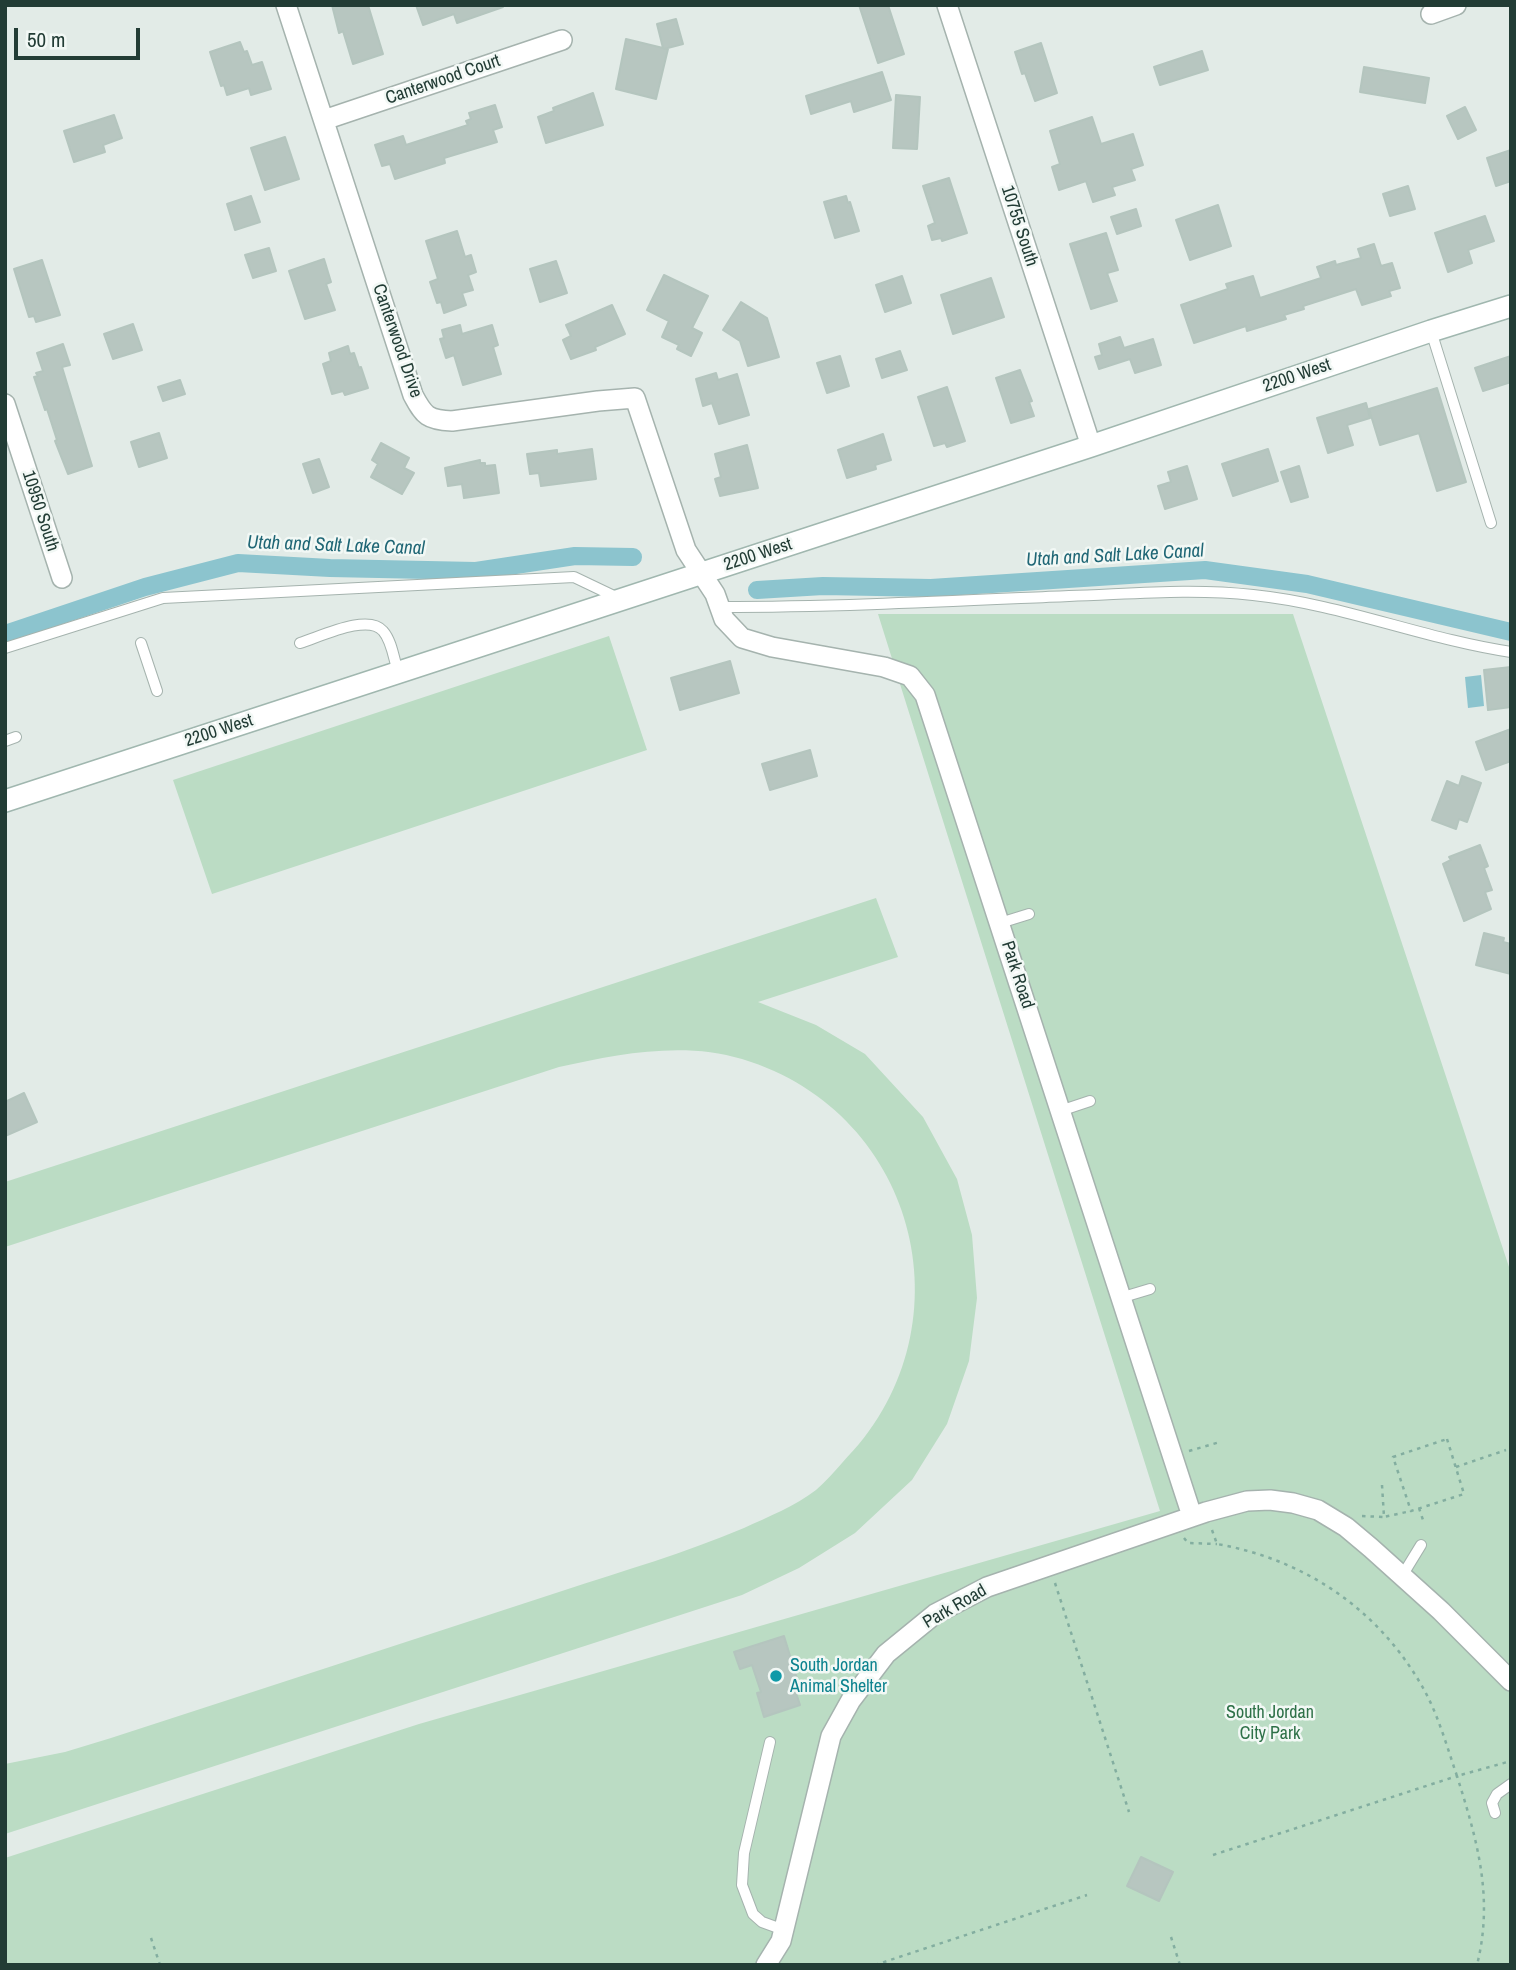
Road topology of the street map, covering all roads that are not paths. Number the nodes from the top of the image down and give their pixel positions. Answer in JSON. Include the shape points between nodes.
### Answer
{"nodes":[{"id":1,"x":286,"y":5,"type":"edge"},
{"id":2,"x":947,"y":5,"type":"edge"},
{"id":3,"x":1455,"y":5,"type":"edge"},
{"id":4,"x":1431,"y":15,"type":"dead end"},
{"id":5,"x":562,"y":40,"type":"dead end"},
{"id":6,"x":324,"y":120,"type":"junction"},
{"id":7,"x":1511,"y":306,"type":"edge"},
{"id":8,"x":1431,"y":331,"type":"junction"},
{"id":9,"x":5,"y":404,"type":"edge"},
{"id":10,"x":1091,"y":446,"type":"junction"},
{"id":11,"x":1491,"y":523,"type":"dead end"},
{"id":12,"x":702,"y":573,"type":"junction"},
{"id":13,"x":62,"y":578,"type":"dead end"},
{"id":14,"x":621,"y":599,"type":"junction"},
{"id":15,"x":720,"y":607,"type":"junction"},
{"id":16,"x":141,"y":643,"type":"dead end"},
{"id":17,"x":300,"y":643,"type":"dead end"},
{"id":18,"x":5,"y":648,"type":"edge"},
{"id":19,"x":1511,"y":652,"type":"edge"},
{"id":20,"x":398,"y":672,"type":"junction"},
{"id":21,"x":157,"y":691,"type":"dead end"},
{"id":22,"x":16,"y":737,"type":"dead end"},
{"id":23,"x":5,"y":741,"type":"edge"},
{"id":24,"x":5,"y":801,"type":"edge"},
{"id":25,"x":1029,"y":914,"type":"dead end"},
{"id":26,"x":1000,"y":923,"type":"junction"},
{"id":27,"x":1090,"y":1101,"type":"dead end"},
{"id":28,"x":1060,"y":1111,"type":"junction"},
{"id":29,"x":1150,"y":1289,"type":"dead end"},
{"id":30,"x":1120,"y":1298,"type":"junction"},
{"id":31,"x":1192,"y":1516,"type":"junction"},
{"id":32,"x":1421,"y":1545,"type":"dead end"},
{"id":33,"x":1402,"y":1576,"type":"junction"},
{"id":34,"x":1511,"y":1681,"type":"edge"},
{"id":35,"x":770,"y":1742,"type":"dead end"},
{"id":36,"x":1511,"y":1784,"type":"edge"},
{"id":37,"x":1495,"y":1813,"type":"dead end"},
{"id":38,"x":784,"y":1930,"type":"junction"},
{"id":39,"x":766,"y":1965,"type":"edge"}],
"edges":[{"from":1,"to":6,"type":"street","name":"Canterwood Drive"},
{"from":2,"to":10,"type":"street","name":"10755 South"},
{"from":3,"to":4,"type":"street"},
{"from":5,"to":6,"type":"street","name":"Canterwood Court"},
{"from":6,"to":12,"type":"street","name":"Canterwood Drive","via":[[421,410],[433,421],[452,421],[635,398],[687,550]]},
{"from":7,"to":8,"type":"street","name":"2200 West"},
{"from":8,"to":10,"type":"street","name":"2200 West"},
{"from":8,"to":11,"type":"lane"},
{"from":9,"to":13,"type":"street","name":"10950 South"},
{"from":10,"to":12,"type":"street","name":"2200 West"},
{"from":12,"to":14,"type":"street","name":"2200 West"},
{"from":12,"to":15,"type":"street","name":"Park Road"},
{"from":14,"to":18,"type":"lane","via":[[574,577],[163,598]]},
{"from":14,"to":20,"type":"street","name":"2200 West"},
{"from":15,"to":19,"type":"lane","via":[[1209,592],[1298,601]]},
{"from":15,"to":26,"type":"street","name":"Park Road","via":[[724,619],[742,638],[910,676],[925,695]]},
{"from":16,"to":21,"type":"lane"},
{"from":17,"to":20,"type":"lane","via":[[371,623],[387,637]]},
{"from":20,"to":24,"type":"street","name":"2200 West"},
{"from":22,"to":23,"type":"lane"},
{"from":25,"to":26,"type":"lane"},
{"from":26,"to":28,"type":"street","name":"Park Road"},
{"from":27,"to":28,"type":"lane"},
{"from":28,"to":30,"type":"street","name":"Park Road"},
{"from":29,"to":30,"type":"lane"},
{"from":30,"to":31,"type":"street","name":"Park Road"},
{"from":31,"to":33,"type":"street","name":"Park Road","via":[[1247,1501],[1270,1500],[1318,1510],[1346,1527]]},
{"from":31,"to":38,"type":"street","name":"Park Road","via":[[987,1587],[935,1614],[886,1654],[831,1736]]},
{"from":32,"to":33,"type":"lane"},
{"from":33,"to":34,"type":"street","name":"Park Road"},
{"from":35,"to":38,"type":"lane","via":[[744,1853],[742,1885],[753,1914]]},
{"from":36,"to":37,"type":"lane","via":[[1492,1802]]},
{"from":38,"to":39,"type":"street","name":"Park Road"}]}
